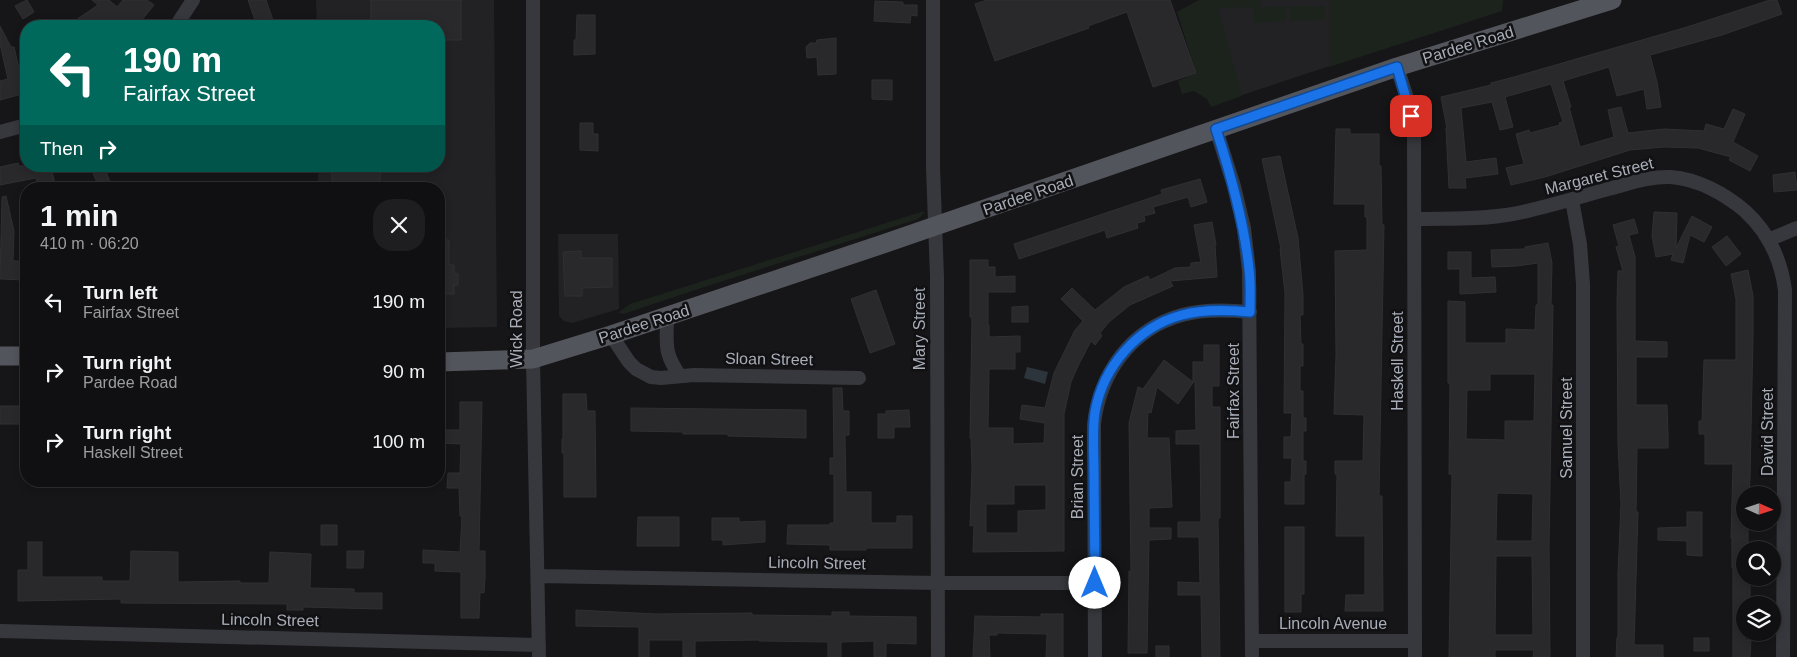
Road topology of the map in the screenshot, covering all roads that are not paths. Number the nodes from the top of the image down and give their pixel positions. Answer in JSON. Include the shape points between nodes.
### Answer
{"nodes":[{"id":1,"x":194,"y":0,"type":"edge"},
{"id":2,"x":533,"y":0,"type":"edge"},
{"id":3,"x":933,"y":0,"type":"edge"},
{"id":4,"x":1612,"y":0,"type":"edge"},
{"id":5,"x":180,"y":20,"type":"edge"},
{"id":6,"x":1397,"y":67,"type":"junction"},
{"id":7,"x":20,"y":127,"type":"edge"},
{"id":8,"x":1216,"y":129,"type":"junction"},
{"id":9,"x":0,"y":132,"type":"edge"},
{"id":10,"x":1572,"y":200,"type":"junction"},
{"id":11,"x":1414,"y":219,"type":"junction"},
{"id":12,"x":935,"y":226,"type":"junction"},
{"id":13,"x":1797,"y":228,"type":"edge"},
{"id":14,"x":1768,"y":240,"type":"junction"},
{"id":15,"x":1250,"y":312,"type":"junction"},
{"id":16,"x":667,"y":316,"type":"junction"},
{"id":17,"x":611,"y":335,"type":"junction"},
{"id":18,"x":0,"y":356,"type":"edge"},
{"id":19,"x":20,"y":356,"type":"edge"},
{"id":20,"x":533,"y":358,"type":"junction"},
{"id":21,"x":445,"y":362,"type":"edge"},
{"id":22,"x":680,"y":376,"type":"junction"},
{"id":23,"x":858,"y":378,"type":"dead end"},
{"id":24,"x":538,"y":576,"type":"junction"},
{"id":25,"x":938,"y":583,"type":"junction"},
{"id":26,"x":1095,"y":583,"type":"junction"},
{"id":27,"x":0,"y":631,"type":"edge"},
{"id":28,"x":1414,"y":640,"type":"junction"},
{"id":29,"x":1252,"y":641,"type":"junction"},
{"id":30,"x":539,"y":651,"type":"edge"},
{"id":31,"x":938,"y":657,"type":"edge"},
{"id":32,"x":1095,"y":657,"type":"edge"},
{"id":33,"x":1252,"y":657,"type":"edge"},
{"id":34,"x":1414,"y":657,"type":"edge"},
{"id":35,"x":1583,"y":657,"type":"edge"},
{"id":36,"x":1783,"y":657,"type":"edge"}],
"edges":[{"from":1,"to":5,"type":"street"},
{"from":2,"to":20,"type":"street","name":"Wick Road"},
{"from":3,"to":12,"type":"street","name":"Mary Street"},
{"from":4,"to":6,"type":"main road","name":"Pardee Road"},
{"from":6,"to":8,"type":"main road","name":"Pardee Road"},
{"from":6,"to":11,"type":"street","name":"Haskell Street","via":[[1414,131]]},
{"from":7,"to":9,"type":"street"},
{"from":8,"to":12,"type":"main road","name":"Pardee Road"},
{"from":8,"to":15,"type":"street","name":"Fairfax Street","via":[[1244,228],[1250,271]]},
{"from":10,"to":11,"type":"street","name":"Margaret Street","via":[[1510,215]]},
{"from":10,"to":14,"type":"street","name":"Margaret Street","via":[[1641,180],[1670,177],[1698,183],[1731,199],[1755,220]]},
{"from":10,"to":35,"type":"street","name":"Samuel Street","via":[[1583,284]]},
{"from":11,"to":28,"type":"street","name":"Haskell Street"},
{"from":12,"to":16,"type":"main road","name":"Pardee Road"},
{"from":12,"to":25,"type":"street","name":"Mary Street"},
{"from":13,"to":14,"type":"street"},
{"from":14,"to":36,"type":"street","name":"David Street","via":[[1777,255],[1785,290]]},
{"from":15,"to":26,"type":"street","name":"Brian Street","via":[[1205,312],[1169,319],[1134,342],[1110,371],[1100,395],[1094,424]]},
{"from":15,"to":29,"type":"street","name":"Fairfax Street"},
{"from":16,"to":17,"type":"main road","name":"Pardee Road"},
{"from":16,"to":22,"type":"street","via":[[667,351]]},
{"from":17,"to":20,"type":"main road","name":"Pardee Road"},
{"from":17,"to":22,"type":"street","name":"Sloan Street","via":[[629,362],[644,374],[661,378]]},
{"from":18,"to":19,"type":"main road"},
{"from":20,"to":21,"type":"main road","name":"Pardee Road"},
{"from":20,"to":24,"type":"street","name":"Wick Road"},
{"from":22,"to":23,"type":"street","name":"Sloan Street"},
{"from":24,"to":25,"type":"street","name":"Lincoln Street"},
{"from":24,"to":30,"type":"street","name":"Wick Road"},
{"from":25,"to":26,"type":"street","name":"Lincoln Street"},
{"from":25,"to":31,"type":"street","name":"Mary Street"},
{"from":26,"to":32,"type":"street","name":"Brian Street"},
{"from":27,"to":30,"type":"street","name":"Lincoln Street"},
{"from":28,"to":29,"type":"street","name":"Lincoln Avenue"},
{"from":28,"to":34,"type":"street","name":"Haskell Street"},
{"from":29,"to":33,"type":"street","name":"Fairfax Street"}]}
